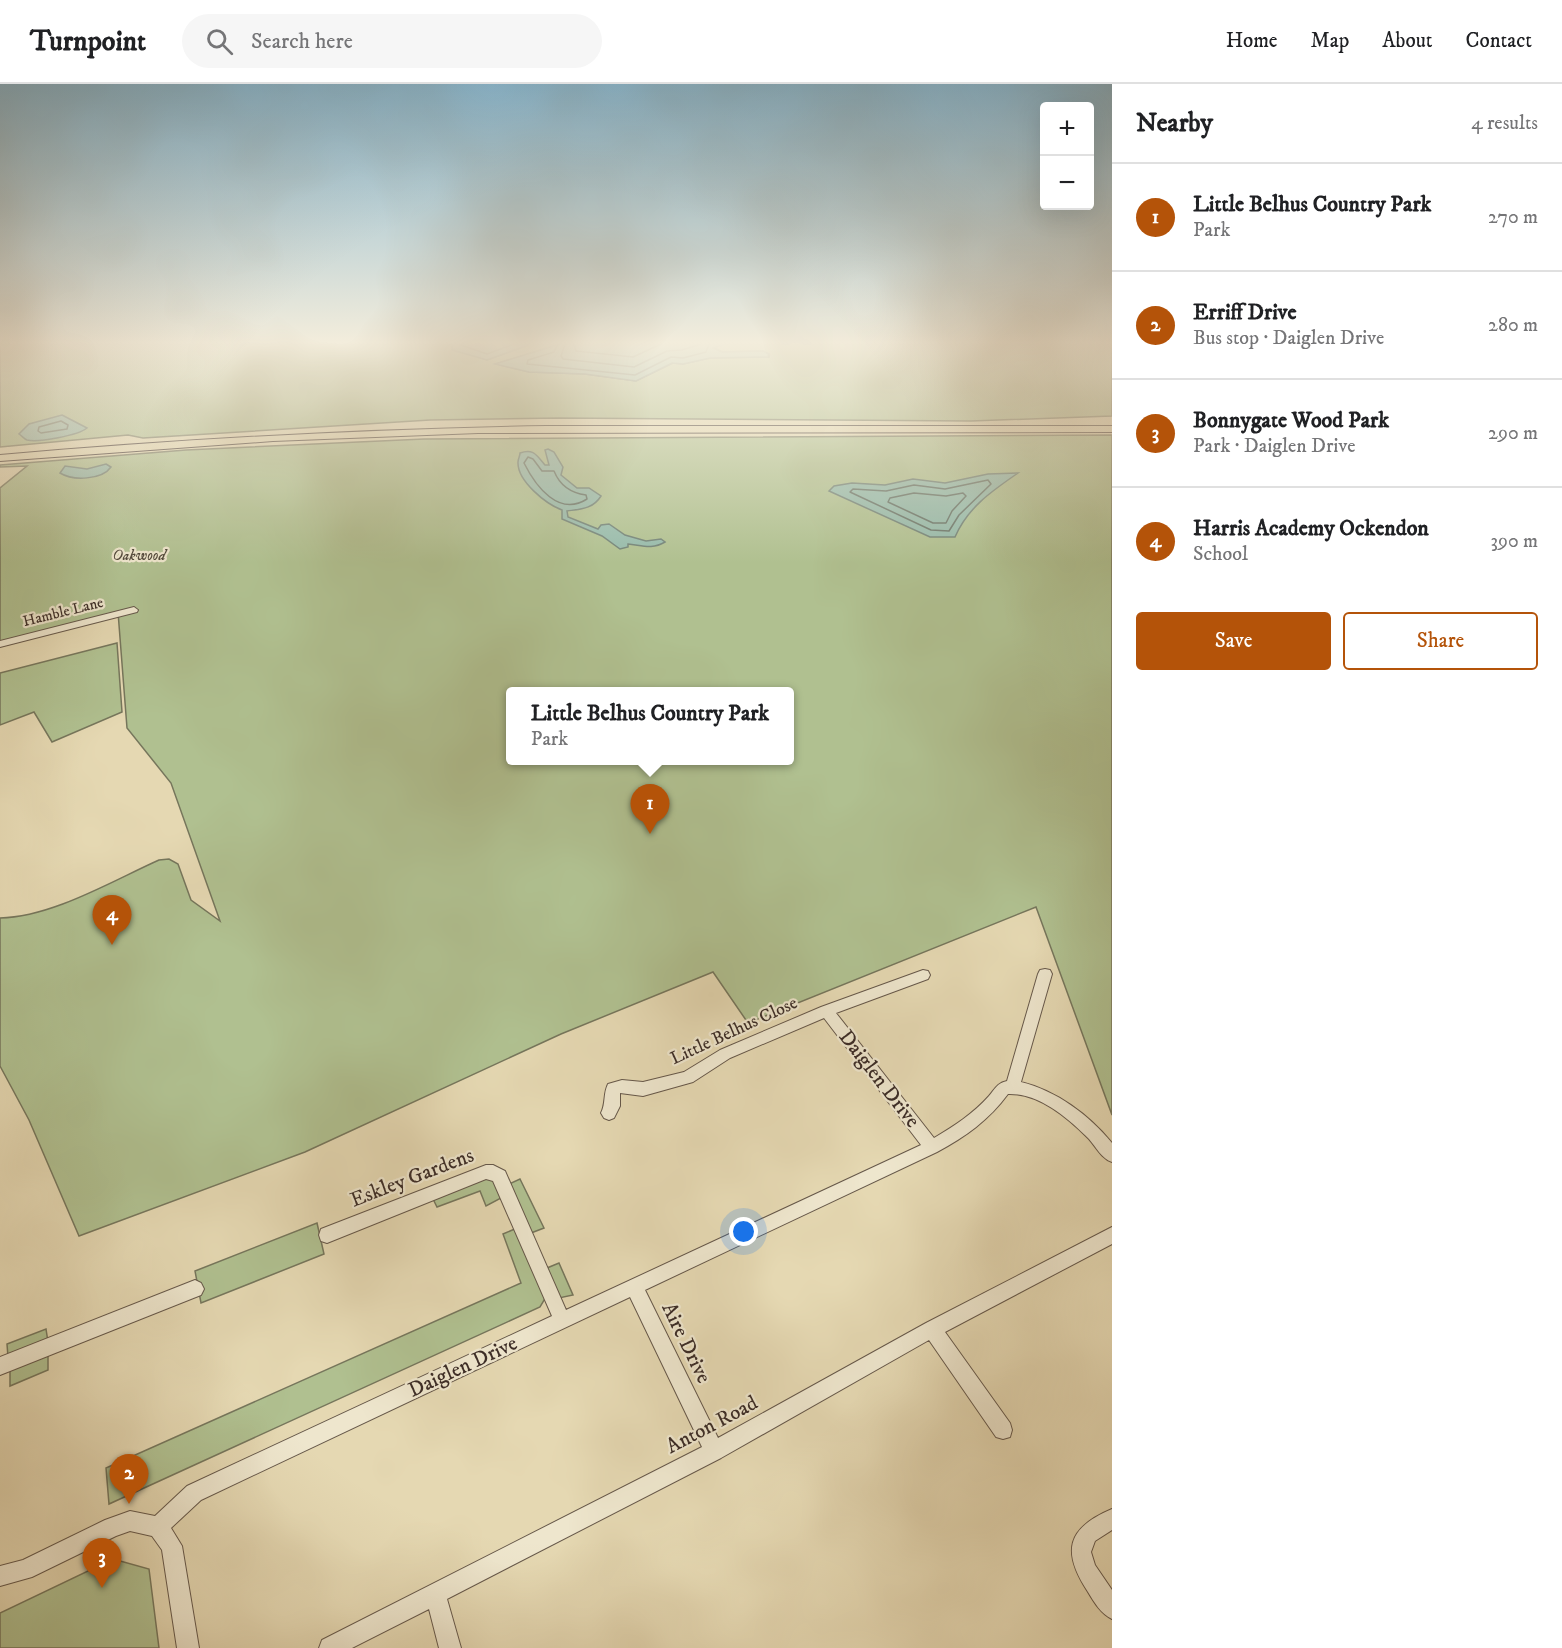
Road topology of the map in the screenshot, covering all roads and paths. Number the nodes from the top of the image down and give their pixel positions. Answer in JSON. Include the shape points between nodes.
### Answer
{"nodes":[{"id":1,"x":1112,"y":423,"type":"edge"},
{"id":2,"x":1112,"y":429,"type":"edge"},
{"id":3,"x":0,"y":452,"type":"edge"},
{"id":4,"x":0,"y":458,"type":"edge"},
{"id":5,"x":134,"y":610,"type":"dead end"},
{"id":6,"x":0,"y":644,"type":"edge"},
{"id":7,"x":1045,"y":974,"type":"dead end"},
{"id":8,"x":923,"y":975,"type":"dead end"},
{"id":9,"x":826,"y":1011,"type":"junction"},
{"id":10,"x":1013,"y":1086,"type":"junction"},
{"id":11,"x":609,"y":1113,"type":"dead end"},
{"id":12,"x":932,"y":1148,"type":"junction"},
{"id":13,"x":1112,"y":1155,"type":"edge"},
{"id":14,"x":327,"y":1235,"type":"dead end"},
{"id":15,"x":1112,"y":1235,"type":"edge"},
{"id":16,"x":634,"y":1287,"type":"junction"},
{"id":17,"x":195,"y":1289,"type":"dead end"},
{"id":18,"x":562,"y":1320,"type":"junction"},
{"id":19,"x":932,"y":1329,"type":"junction"},
{"id":20,"x":0,"y":1366,"type":"edge"},
{"id":21,"x":1003,"y":1430,"type":"dead end"},
{"id":22,"x":714,"y":1451,"type":"junction"},
{"id":23,"x":1112,"y":1519,"type":"edge"},
{"id":24,"x":158,"y":1527,"type":"junction"},
{"id":25,"x":0,"y":1576,"type":"edge"},
{"id":26,"x":435,"y":1594,"type":"junction"},
{"id":27,"x":1112,"y":1608,"type":"edge"},
{"id":28,"x":188,"y":1648,"type":"edge"},
{"id":29,"x":330,"y":1648,"type":"edge"},
{"id":30,"x":450,"y":1648,"type":"edge"}],
"edges":[{"from":1,"to":3,"type":"highway","via":[[438,425],[204,436]]},
{"from":2,"to":4,"type":"highway","via":[[413,431],[195,442]]},
{"from":5,"to":6,"type":"street","name":"Hamble Lane"},
{"from":7,"to":10,"type":"street"},
{"from":8,"to":9,"type":"street"},
{"from":9,"to":11,"type":"street","name":"Little Belhus Close","via":[[725,1054],[688,1077],[643,1089],[613,1089]]},
{"from":9,"to":12,"type":"street","name":"Daiglen Drive"},
{"from":10,"to":12,"type":"street","name":"Daiglen Drive","via":[[1004,1088],[991,1107],[968,1127]]},
{"from":10,"to":13,"type":"street","via":[[1027,1088],[1063,1108],[1104,1143]]},
{"from":12,"to":16,"type":"street","name":"Daiglen Drive"},
{"from":14,"to":18,"type":"street","name":"Eskley Gardens","via":[[493,1172],[499,1176]]},
{"from":15,"to":19,"type":"street","name":"Anton Road"},
{"from":16,"to":18,"type":"street","name":"Daiglen Drive"},
{"from":16,"to":22,"type":"street","name":"Aire Drive"},
{"from":17,"to":20,"type":"street"},
{"from":18,"to":24,"type":"street","name":"Daiglen Drive","via":[[194,1493]]},
{"from":19,"to":21,"type":"street"},
{"from":19,"to":22,"type":"street","name":"Anton Road"},
{"from":22,"to":26,"type":"street","name":"Anton Road"},
{"from":23,"to":27,"type":"street","via":[[1086,1535],[1082,1546],[1082,1558]]},
{"from":24,"to":25,"type":"street","via":[[130,1521],[25,1570]]},
{"from":24,"to":28,"type":"street","via":[[172,1546]]},
{"from":26,"to":29,"type":"street","name":"Anton Road"},
{"from":26,"to":30,"type":"street"}]}
